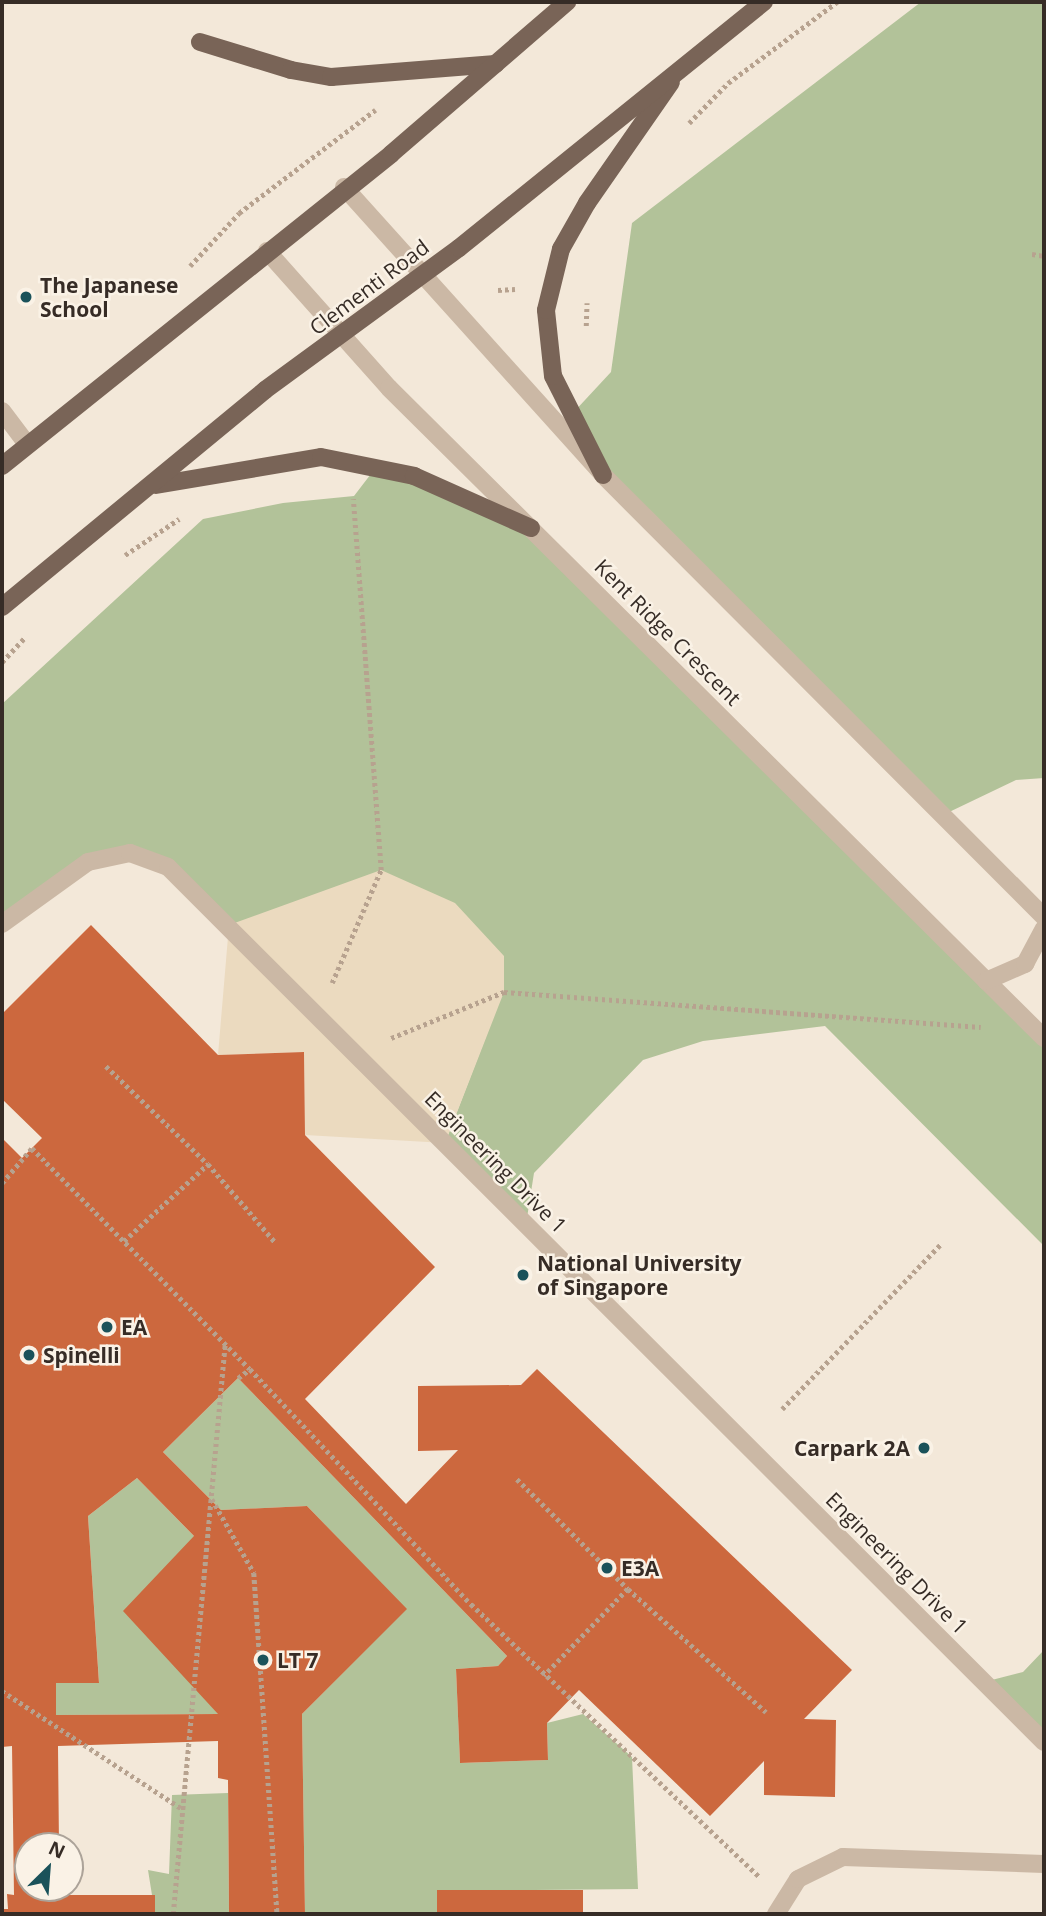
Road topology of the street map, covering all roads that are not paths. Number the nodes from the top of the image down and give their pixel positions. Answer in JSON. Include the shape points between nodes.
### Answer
{"nodes":[{"id":1,"x":566,"y":2,"type":"edge"},
{"id":2,"x":764,"y":2,"type":"edge"},
{"id":3,"x":200,"y":42,"type":"dead end"},
{"id":4,"x":495,"y":64,"type":"junction"},
{"id":5,"x":683,"y":65,"type":"junction"},
{"id":6,"x":344,"y":187,"type":"junction"},
{"id":7,"x":267,"y":251,"type":"junction"},
{"id":8,"x":423,"y":272,"type":"junction"},
{"id":9,"x":341,"y":338,"type":"junction"},
{"id":10,"x":2,"y":411,"type":"edge"},
{"id":11,"x":27,"y":444,"type":"junction"},
{"id":12,"x":2,"y":466,"type":"edge"},
{"id":13,"x":603,"y":475,"type":"junction"},
{"id":14,"x":153,"y":486,"type":"junction"},
{"id":15,"x":531,"y":528,"type":"junction"},
{"id":16,"x":2,"y":607,"type":"edge"},
{"id":17,"x":1044,"y":917,"type":"edge"},
{"id":18,"x":2,"y":924,"type":"edge"},
{"id":19,"x":1044,"y":929,"type":"edge"},
{"id":20,"x":986,"y":981,"type":"junction"},
{"id":21,"x":1042,"y":1030,"type":"edge"},
{"id":22,"x":1044,"y":1742,"type":"edge"},
{"id":23,"x":1044,"y":1864,"type":"edge"},
{"id":24,"x":779,"y":1907,"type":"edge"}],
"edges":[{"from":1,"to":4,"type":"main road"},
{"from":2,"to":5,"type":"main road","name":"Clementi Road"},
{"from":3,"to":4,"type":"main road","via":[[290,70],[331,77]]},
{"from":4,"to":6,"type":"main road","via":[[391,154]]},
{"from":5,"to":8,"type":"main road","name":"Clementi Road"},
{"from":5,"to":13,"type":"main road","via":[[587,203],[561,249],[546,310],[552,376]]},
{"from":6,"to":7,"type":"main road"},
{"from":6,"to":8,"type":"street"},
{"from":7,"to":9,"type":"street","name":"Kent Ridge Crescent"},
{"from":7,"to":11,"type":"main road"},
{"from":8,"to":9,"type":"main road","name":"Clementi Road"},
{"from":8,"to":13,"type":"street"},
{"from":9,"to":14,"type":"main road","name":"Clementi Road","via":[[265,390]]},
{"from":9,"to":15,"type":"street","name":"Kent Ridge Crescent"},
{"from":10,"to":11,"type":"street"},
{"from":11,"to":12,"type":"main road"},
{"from":13,"to":17,"type":"street"},
{"from":14,"to":15,"type":"main road","via":[[321,457],[414,476]]},
{"from":14,"to":16,"type":"main road","name":"Clementi Road"},
{"from":15,"to":20,"type":"street","name":"Kent Ridge Crescent"},
{"from":18,"to":22,"type":"street","name":"Engineering Drive 1","via":[[88,862],[130,852],[168,867]]},
{"from":19,"to":20,"type":"street","via":[[1025,964]]},
{"from":20,"to":21,"type":"street","name":"Kent Ridge Crescent"},
{"from":23,"to":24,"type":"street","via":[[843,1857],[798,1879]]}]}
